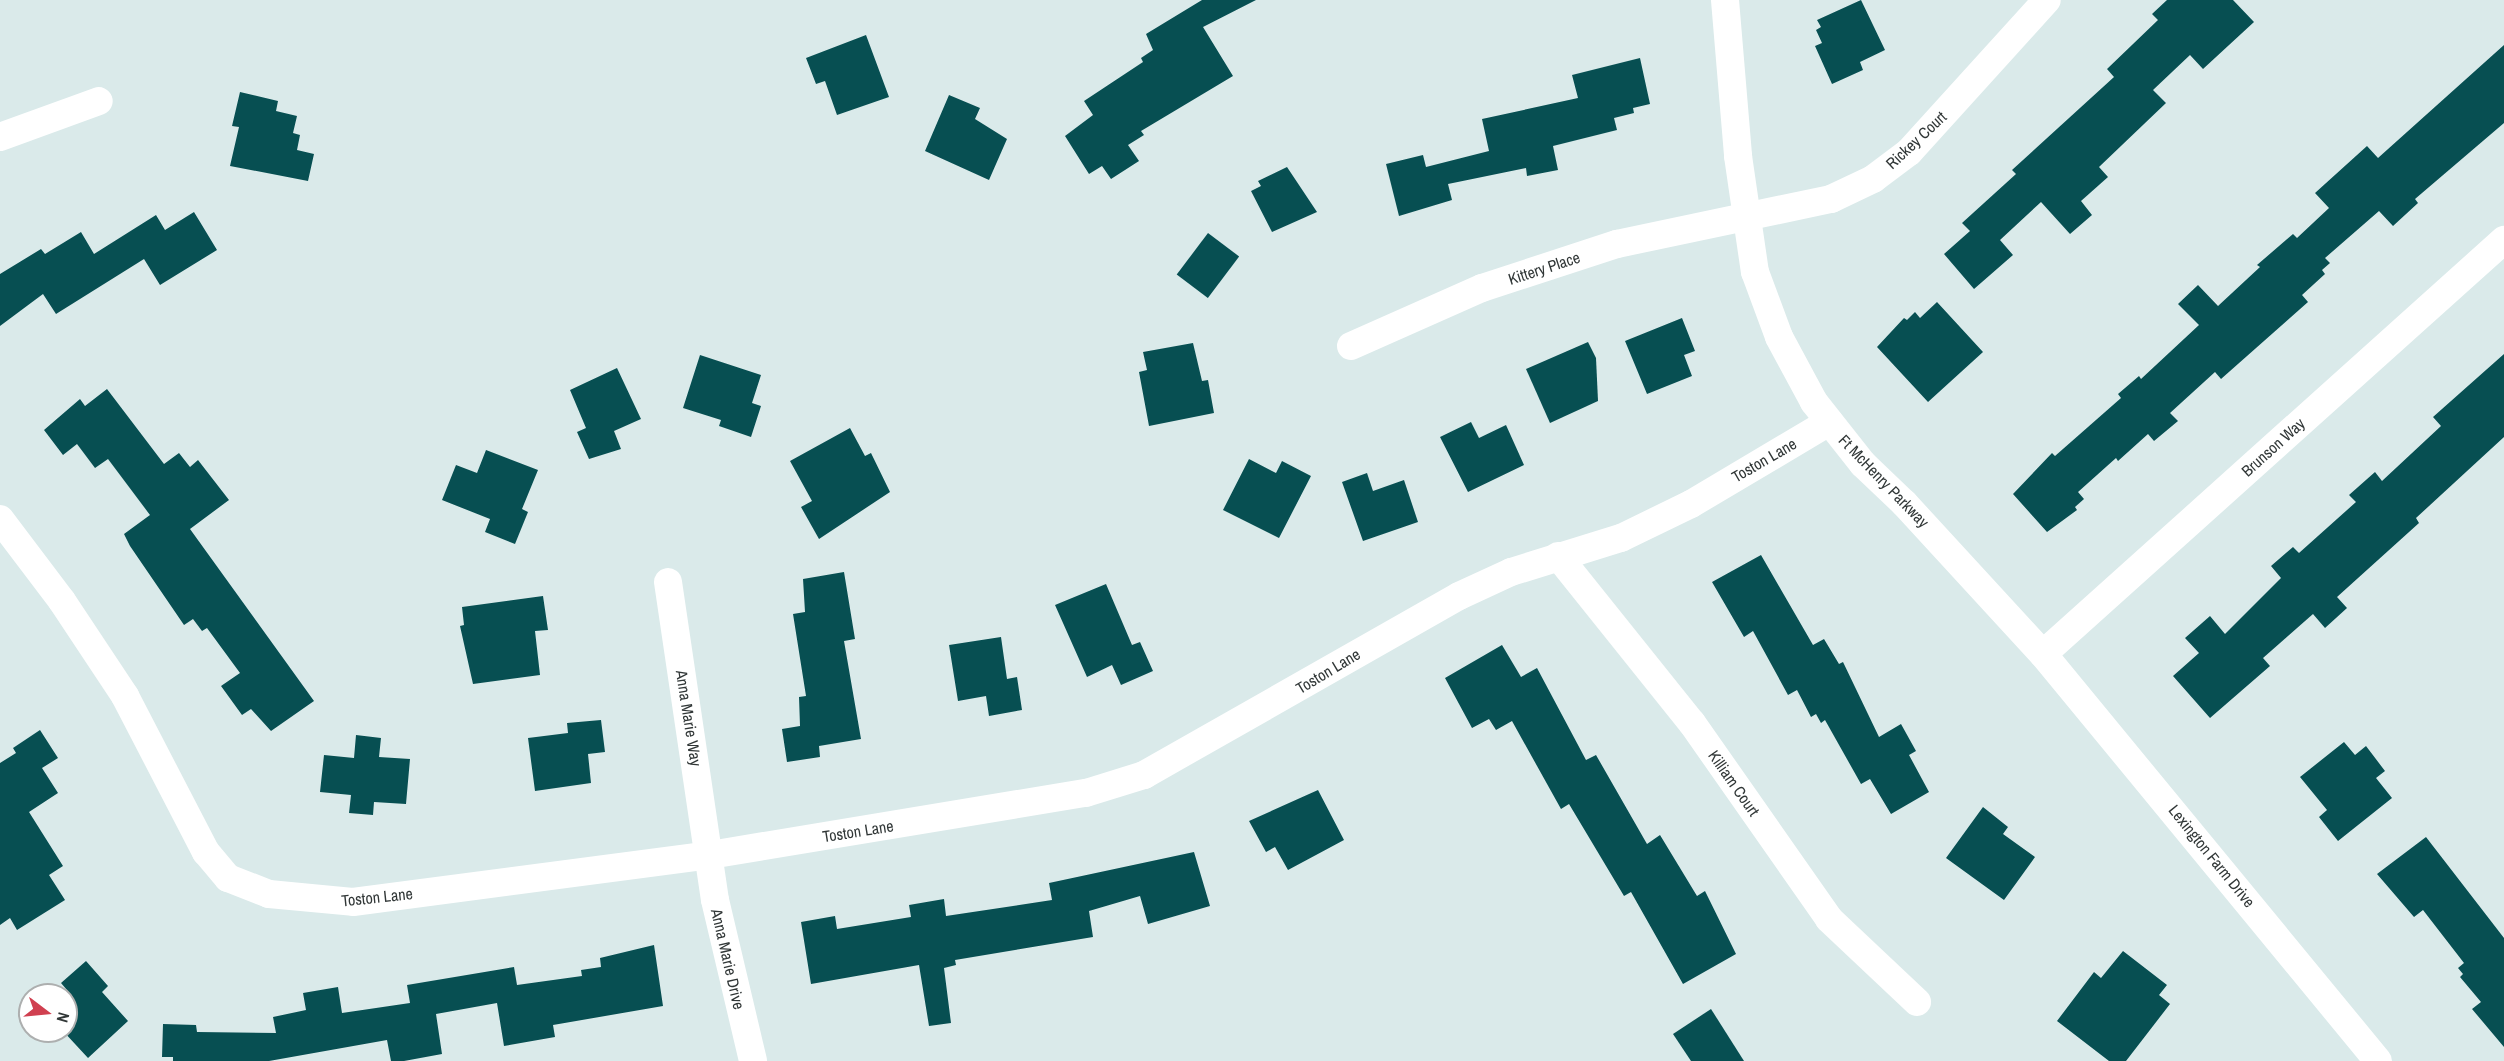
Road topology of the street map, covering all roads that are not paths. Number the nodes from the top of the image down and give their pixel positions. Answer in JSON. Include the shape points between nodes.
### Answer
{"nodes":[{"id":1,"x":1725,"y":0,"type":"edge"},
{"id":2,"x":2047,"y":0,"type":"edge"},
{"id":3,"x":99,"y":101,"type":"dead end"},
{"id":4,"x":0,"y":137,"type":"edge"},
{"id":5,"x":1746,"y":218,"type":"junction"},
{"id":6,"x":2504,"y":240,"type":"edge"},
{"id":7,"x":1351,"y":346,"type":"dead end"},
{"id":8,"x":1829,"y":422,"type":"junction"},
{"id":9,"x":0,"y":519,"type":"edge"},
{"id":10,"x":1558,"y":556,"type":"junction"},
{"id":11,"x":668,"y":582,"type":"dead end"},
{"id":12,"x":2043,"y":654,"type":"junction"},
{"id":13,"x":710,"y":855,"type":"junction"},
{"id":14,"x":1917,"y":1002,"type":"dead end"},
{"id":15,"x":753,"y":1061,"type":"edge"},
{"id":16,"x":2378,"y":1061,"type":"edge"}],
"edges":[{"from":1,"to":5,"type":"street","name":"Ft McHenry Parkway"},
{"from":2,"to":5,"type":"street","name":"Rickey Court","via":[[1930,131],[1873,179],[1832,199]]},
{"from":3,"to":4,"type":"street"},
{"from":5,"to":7,"type":"street","name":"Kittery Place","via":[[1617,244],[1482,288]]},
{"from":5,"to":8,"type":"street","name":"Ft McHenry Parkway","via":[[1763,300],[1779,337]]},
{"from":6,"to":12,"type":"street","name":"Brunson Way"},
{"from":8,"to":10,"type":"street","name":"Toston Lane","via":[[1691,504],[1621,538]]},
{"from":8,"to":12,"type":"street","name":"Ft McHenry Parkway","via":[[1863,464]]},
{"from":9,"to":13,"type":"street","name":"Toston Lane","via":[[62,601],[125,696],[206,852],[228,878],[268,894],[314,902],[353,902]]},
{"from":10,"to":13,"type":"street","name":"Toston Lane","via":[[1459,596],[1144,775],[1086,794]]},
{"from":10,"to":14,"type":"street","name":"Killiam Court","via":[[1692,723],[1829,919]]},
{"from":11,"to":13,"type":"street","name":"Anna Marie Way"},
{"from":12,"to":16,"type":"street","name":"Lexington Farm Drive"},
{"from":13,"to":15,"type":"street","name":"Anna Marie Drive","via":[[723,943]]}]}
